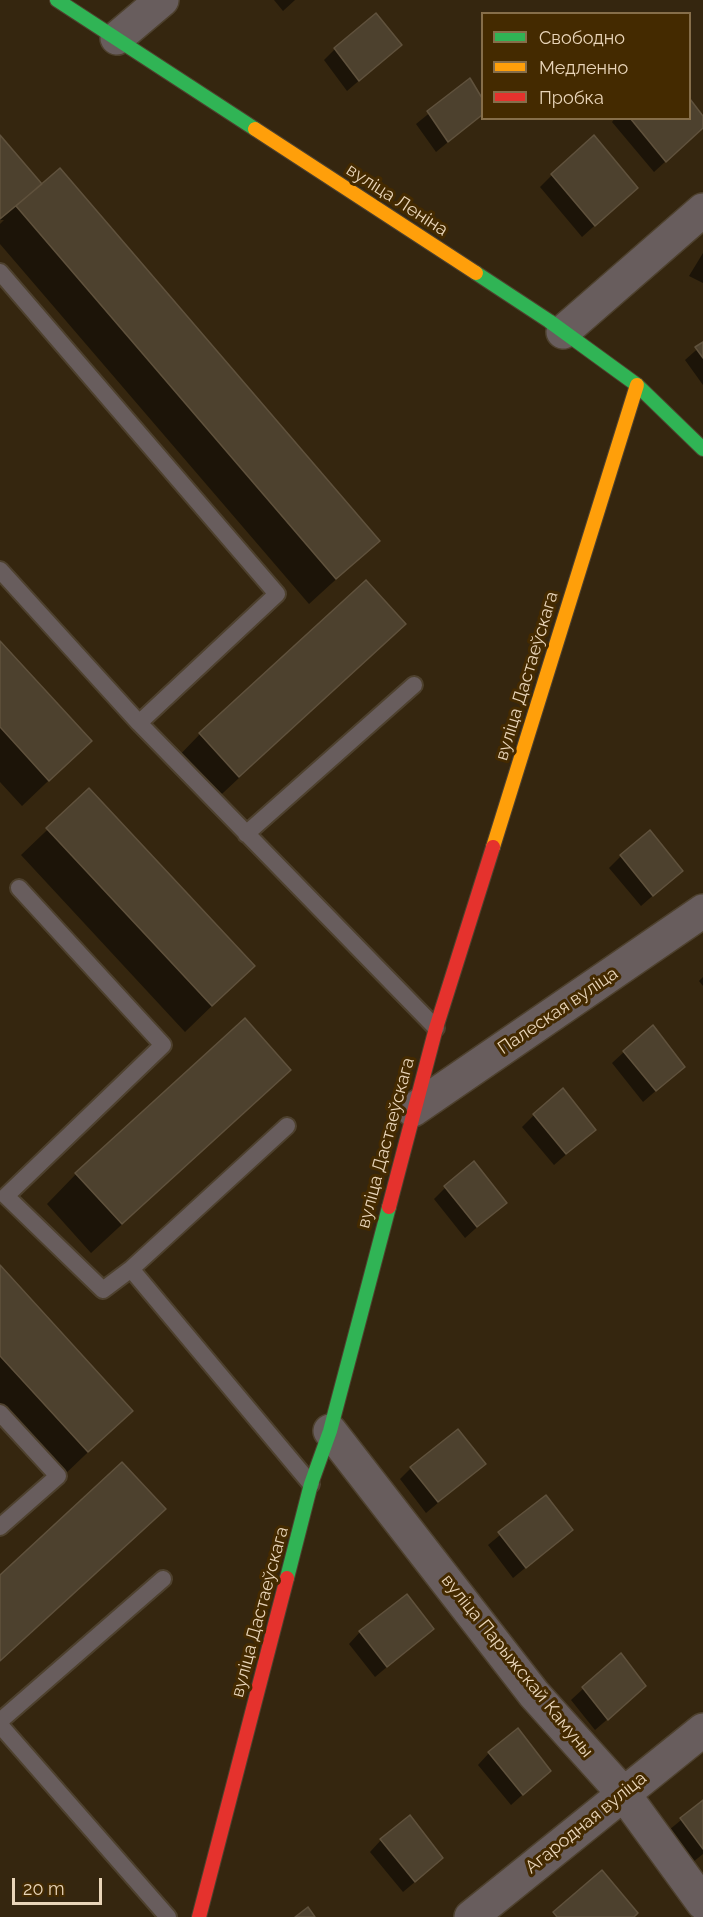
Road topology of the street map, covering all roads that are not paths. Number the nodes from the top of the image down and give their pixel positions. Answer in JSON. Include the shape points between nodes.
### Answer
{"nodes":[{"id":1,"x":57,"y":0,"type":"edge"},
{"id":2,"x":162,"y":0,"type":"edge"},
{"id":3,"x":117,"y":38,"type":"junction"},
{"id":4,"x":703,"y":210,"type":"edge"},
{"id":5,"x":0,"y":272,"type":"edge"},
{"id":6,"x":563,"y":332,"type":"junction"},
{"id":7,"x":637,"y":385,"type":"junction"},
{"id":8,"x":703,"y":449,"type":"edge"},
{"id":9,"x":0,"y":570,"type":"edge"},
{"id":10,"x":414,"y":686,"type":"dead end"},
{"id":11,"x":139,"y":723,"type":"junction"},
{"id":12,"x":246,"y":834,"type":"junction"},
{"id":13,"x":19,"y":888,"type":"dead end"},
{"id":14,"x":703,"y":911,"type":"edge"},
{"id":15,"x":436,"y":1028,"type":"junction"},
{"id":16,"x":413,"y":1110,"type":"junction"},
{"id":17,"x":287,"y":1126,"type":"dead end"},
{"id":18,"x":3,"y":1193,"type":"edge"},
{"id":19,"x":131,"y":1269,"type":"junction"},
{"id":20,"x":0,"y":1413,"type":"edge"},
{"id":21,"x":330,"y":1431,"type":"junction"},
{"id":22,"x":311,"y":1484,"type":"junction"},
{"id":23,"x":0,"y":1527,"type":"edge"},
{"id":24,"x":163,"y":1579,"type":"dead end"},
{"id":25,"x":0,"y":1723,"type":"edge"},
{"id":26,"x":703,"y":1730,"type":"edge"},
{"id":27,"x":623,"y":1793,"type":"junction"},
{"id":28,"x":703,"y":1903,"type":"edge"},
{"id":29,"x":168,"y":1917,"type":"edge"},
{"id":30,"x":199,"y":1917,"type":"edge"},
{"id":31,"x":471,"y":1917,"type":"edge"}],
"edges":[{"from":1,"to":3,"type":"street","name":"вуліца Леніна"},
{"from":2,"to":3,"type":"street"},
{"from":3,"to":6,"type":"street","name":"вуліца Леніна"},
{"from":4,"to":6,"type":"street"},
{"from":5,"to":11,"type":"lane","via":[[277,594]]},
{"from":6,"to":7,"type":"street","name":"вуліца Леніна"},
{"from":7,"to":8,"type":"street","name":"вуліца Леніна"},
{"from":7,"to":15,"type":"street","name":"вуліца Дастаеўскага"},
{"from":9,"to":11,"type":"lane"},
{"from":10,"to":12,"type":"lane"},
{"from":11,"to":12,"type":"lane"},
{"from":12,"to":15,"type":"lane"},
{"from":13,"to":18,"type":"lane","via":[[163,1045]]},
{"from":14,"to":16,"type":"street","name":"Палеская вуліца"},
{"from":15,"to":16,"type":"street","name":"вуліца Дастаеўскага"},
{"from":16,"to":21,"type":"street","name":"вуліца Дастаеўскага"},
{"from":17,"to":19,"type":"lane"},
{"from":18,"to":19,"type":"lane","via":[[103,1290]]},
{"from":19,"to":22,"type":"lane"},
{"from":20,"to":23,"type":"lane","via":[[58,1476]]},
{"from":21,"to":22,"type":"street","name":"вуліца Дастаеўскага"},
{"from":21,"to":27,"type":"street","name":"вуліца Парыжскай Камуны","via":[[534,1694]]},
{"from":22,"to":30,"type":"street","name":"вуліца Дастаеўскага"},
{"from":24,"to":25,"type":"lane"},
{"from":25,"to":29,"type":"lane"},
{"from":26,"to":27,"type":"street","name":"Агародная вуліца"},
{"from":27,"to":28,"type":"street","name":"вуліца Парыжскай Камуны"},
{"from":27,"to":31,"type":"street","name":"Агародная вуліца"}]}
